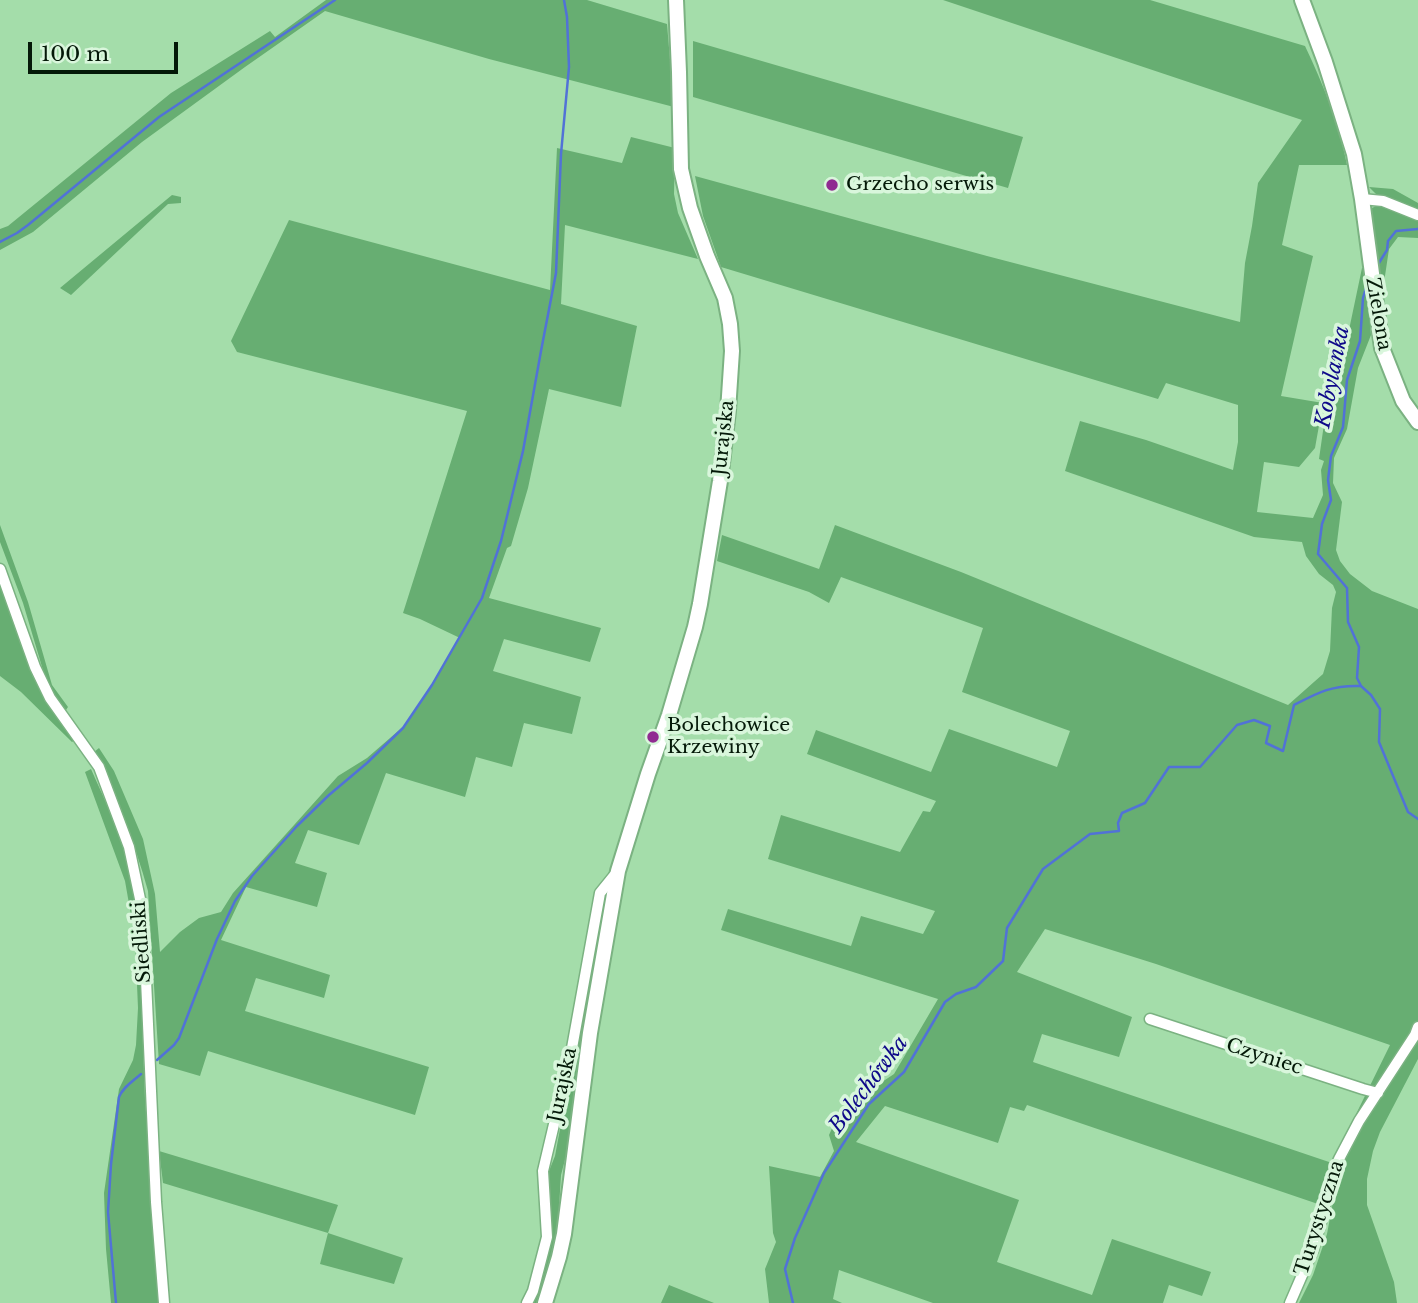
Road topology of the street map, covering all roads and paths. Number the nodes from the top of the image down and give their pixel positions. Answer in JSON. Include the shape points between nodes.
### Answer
{"nodes":[{"id":1,"x":676,"y":0,"type":"edge"},
{"id":2,"x":1302,"y":0,"type":"edge"},
{"id":3,"x":1362,"y":198,"type":"junction"},
{"id":4,"x":1418,"y":215,"type":"edge"},
{"id":5,"x":1418,"y":422,"type":"edge"},
{"id":6,"x":0,"y":569,"type":"edge"},
{"id":7,"x":618,"y":871,"type":"junction"},
{"id":8,"x":1150,"y":1019,"type":"dead end"},
{"id":9,"x":1418,"y":1027,"type":"edge"},
{"id":10,"x":1378,"y":1093,"type":"junction"},
{"id":11,"x":164,"y":1303,"type":"edge"},
{"id":12,"x":527,"y":1303,"type":"edge"},
{"id":13,"x":545,"y":1303,"type":"edge"},
{"id":14,"x":1290,"y":1303,"type":"edge"}],
"edges":[{"from":1,"to":7,"type":"street","name":"Jurajska","via":[[681,169],[690,208],[724,298],[731,362],[720,481],[700,604]]},
{"from":2,"to":3,"type":"street","name":"Zielona","via":[[1354,154]]},
{"from":3,"to":4,"type":"street"},
{"from":3,"to":5,"type":"street","name":"Zielona","via":[[1381,348],[1403,401]]},
{"from":6,"to":11,"type":"street","name":"Siedliski","via":[[35,667],[50,698],[99,767],[129,847],[143,913]]},
{"from":7,"to":12,"type":"street","name":"Jurajska","via":[[600,893],[572,1048],[543,1171],[547,1237]]},
{"from":7,"to":13,"type":"street","name":"Jurajska","via":[[564,1234]]},
{"from":8,"to":10,"type":"street","name":"Czyniec"},
{"from":9,"to":10,"type":"street","name":"Turystyczna"},
{"from":10,"to":14,"type":"street","name":"Turystyczna","via":[[1339,1159],[1313,1250]]}]}
